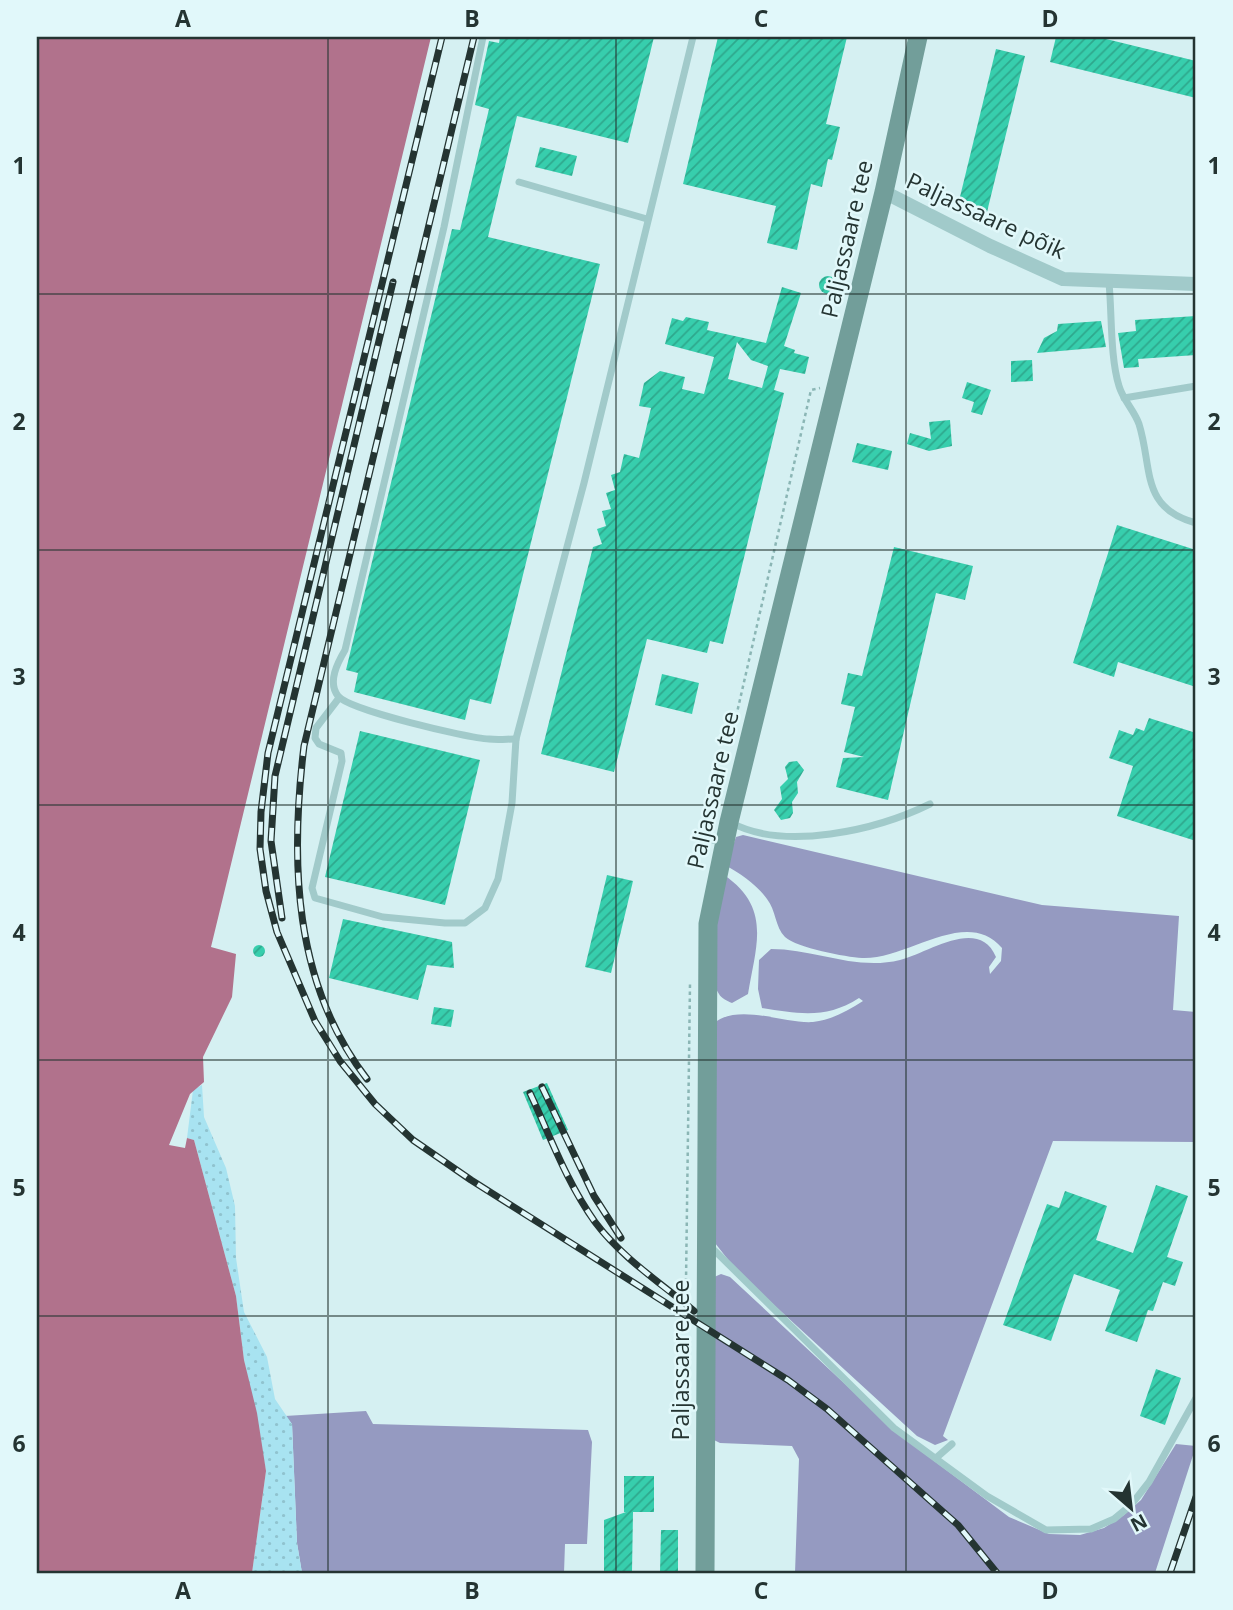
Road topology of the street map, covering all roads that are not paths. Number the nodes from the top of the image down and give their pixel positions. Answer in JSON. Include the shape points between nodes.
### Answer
{"nodes":[{"id":1,"x":484,"y":37,"type":"edge"},
{"id":2,"x":693,"y":37,"type":"edge"},
{"id":3,"x":918,"y":37,"type":"edge"},
{"id":4,"x":519,"y":182,"type":"dead end"},
{"id":5,"x":884,"y":192,"type":"junction"},
{"id":6,"x":647,"y":219,"type":"junction"},
{"id":7,"x":1109,"y":283,"type":"junction"},
{"id":8,"x":1196,"y":284,"type":"edge"},
{"id":9,"x":1196,"y":386,"type":"edge"},
{"id":10,"x":1124,"y":398,"type":"junction"},
{"id":11,"x":1196,"y":523,"type":"edge"},
{"id":12,"x":339,"y":698,"type":"junction"},
{"id":13,"x":516,"y":739,"type":"junction"},
{"id":14,"x":930,"y":804,"type":"dead end"},
{"id":15,"x":729,"y":822,"type":"junction"},
{"id":16,"x":701,"y":838,"type":"dead end"},
{"id":17,"x":725,"y":842,"type":"junction"},
{"id":18,"x":706,"y":1242,"type":"junction"},
{"id":19,"x":1196,"y":1398,"type":"edge"},
{"id":20,"x":952,"y":1444,"type":"dead end"},
{"id":21,"x":936,"y":1458,"type":"junction"},
{"id":22,"x":705,"y":1573,"type":"edge"}],
"edges":[{"from":1,"to":12,"type":"lane","via":[[345,650],[334,669],[334,690]]},
{"from":2,"to":6,"type":"lane"},
{"from":3,"to":5,"type":"street","name":"Paljassaare tee"},
{"from":4,"to":6,"type":"lane"},
{"from":5,"to":7,"type":"street","name":"Paljassaare põik","via":[[1063,279]]},
{"from":5,"to":15,"type":"street","name":"Paljassaare tee"},
{"from":6,"to":13,"type":"lane"},
{"from":7,"to":8,"type":"street","name":"Paljassaare põik"},
{"from":7,"to":10,"type":"lane","via":[[1118,384]]},
{"from":9,"to":10,"type":"lane"},
{"from":10,"to":11,"type":"lane","via":[[1139,426],[1160,505],[1170,514]]},
{"from":12,"to":13,"type":"lane","via":[[361,710],[487,740]]},
{"from":12,"to":13,"type":"lane","via":[[316,728],[319,744],[341,753],[342,761],[312,888],[315,898],[383,917],[465,923],[485,908],[498,879],[512,803]]},
{"from":14,"to":15,"type":"lane","via":[[885,823],[811,834],[774,836]]},
{"from":15,"to":17,"type":"street","name":"Paljassaare tee"},
{"from":16,"to":17,"type":"lane"},
{"from":17,"to":18,"type":"street","name":"Paljassaare tee","via":[[708,924]]},
{"from":18,"to":21,"type":"lane","via":[[894,1428]]},
{"from":18,"to":22,"type":"street","name":"Paljassaare tee"},
{"from":19,"to":21,"type":"lane","via":[[1131,1505],[1091,1529],[1046,1530],[1017,1516]]},
{"from":20,"to":21,"type":"lane"}]}
